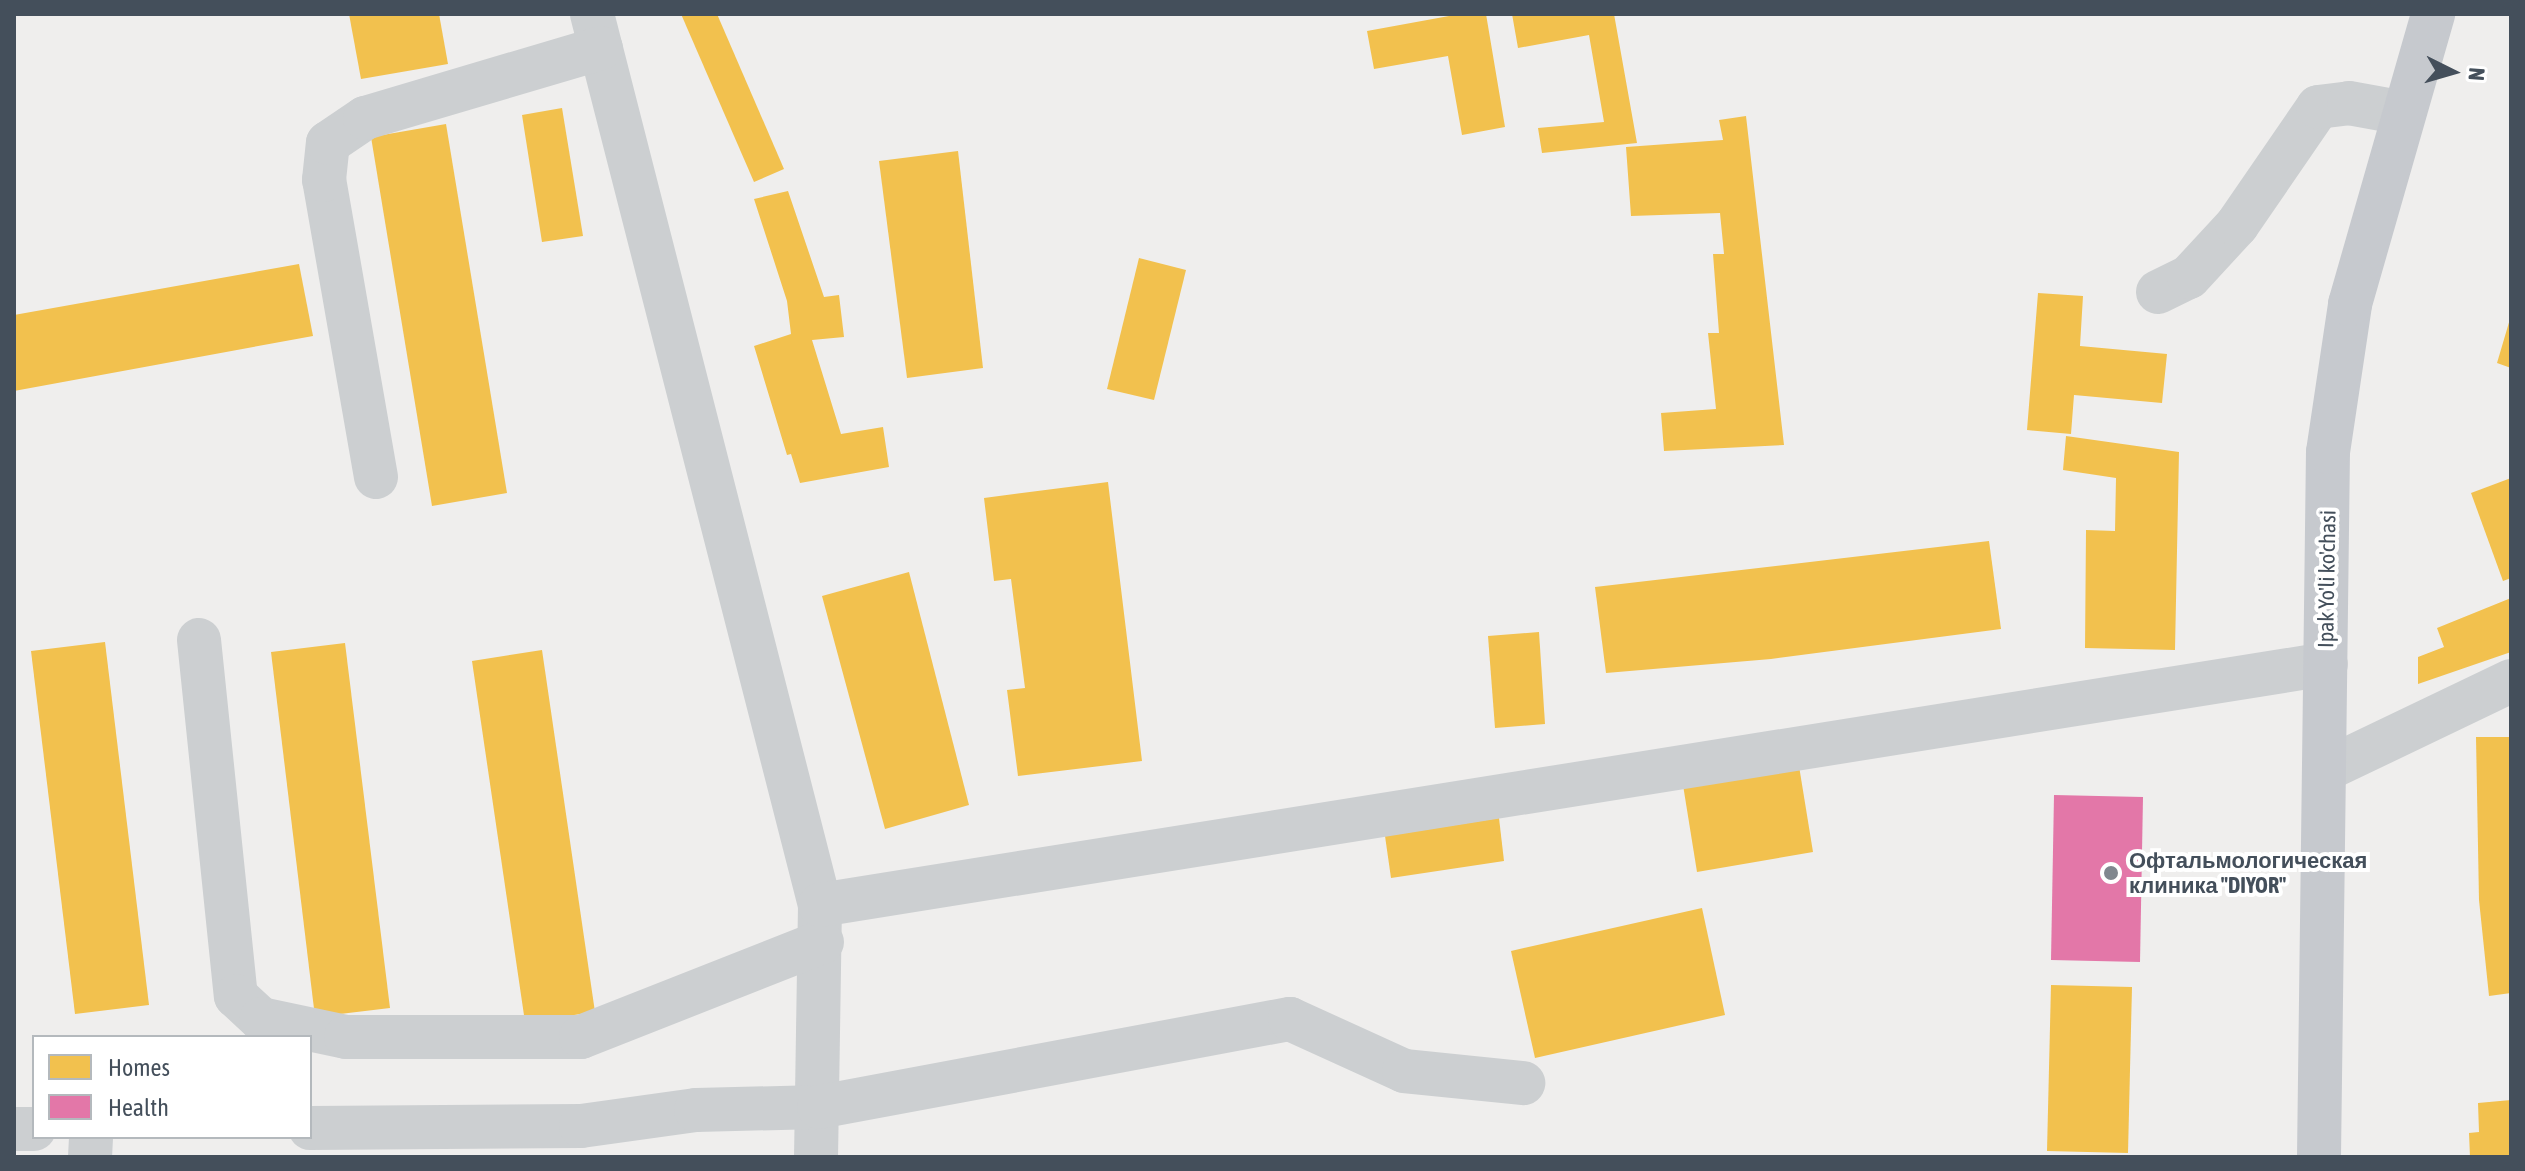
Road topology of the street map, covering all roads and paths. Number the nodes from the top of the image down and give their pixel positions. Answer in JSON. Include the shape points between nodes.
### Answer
{"nodes":[{"id":1,"x":2433,"y":14,"type":"edge"},
{"id":2,"x":596,"y":31,"type":"edge"},
{"id":3,"x":2404,"y":113,"type":"junction"},
{"id":4,"x":2158,"y":292,"type":"dead end"},
{"id":5,"x":376,"y":477,"type":"dead end"},
{"id":6,"x":199,"y":640,"type":"dead end"},
{"id":7,"x":2326,"y":664,"type":"junction"},
{"id":8,"x":2511,"y":681,"type":"edge"},
{"id":9,"x":2325,"y":770,"type":"junction"},
{"id":10,"x":821,"y":923,"type":"junction"},
{"id":11,"x":1523,"y":1083,"type":"dead end"},
{"id":12,"x":819,"y":1107,"type":"junction"},
{"id":13,"x":312,"y":1128,"type":"edge"},
{"id":14,"x":816,"y":1157,"type":"edge"},
{"id":15,"x":2319,"y":1157,"type":"edge"}],
"edges":[{"from":1,"to":3,"type":"main road","name":"Ipak Yo'li ko'chasi"},
{"from":2,"to":5,"type":"street","via":[[365,118],[328,143],[324,180]]},
{"from":2,"to":10,"type":"street"},
{"from":3,"to":4,"type":"street","via":[[2349,103],[2318,107],[2237,225],[2189,277]]},
{"from":3,"to":7,"type":"main road","name":"Ipak Yo'li ko'chasi","via":[[2350,304],[2330,437]]},
{"from":6,"to":10,"type":"street","via":[[236,996],[261,1019],[346,1037],[581,1037]]},
{"from":7,"to":9,"type":"main road","name":"Ipak Yo'li ko'chasi"},
{"from":7,"to":10,"type":"street"},
{"from":8,"to":9,"type":"street"},
{"from":9,"to":15,"type":"main road","name":"Ipak Yo'li ko'chasi"},
{"from":10,"to":12,"type":"street"},
{"from":11,"to":12,"type":"street","via":[[1404,1071],[1290,1019]]},
{"from":12,"to":13,"type":"street","via":[[696,1110],[581,1126]]},
{"from":12,"to":14,"type":"street"}]}
